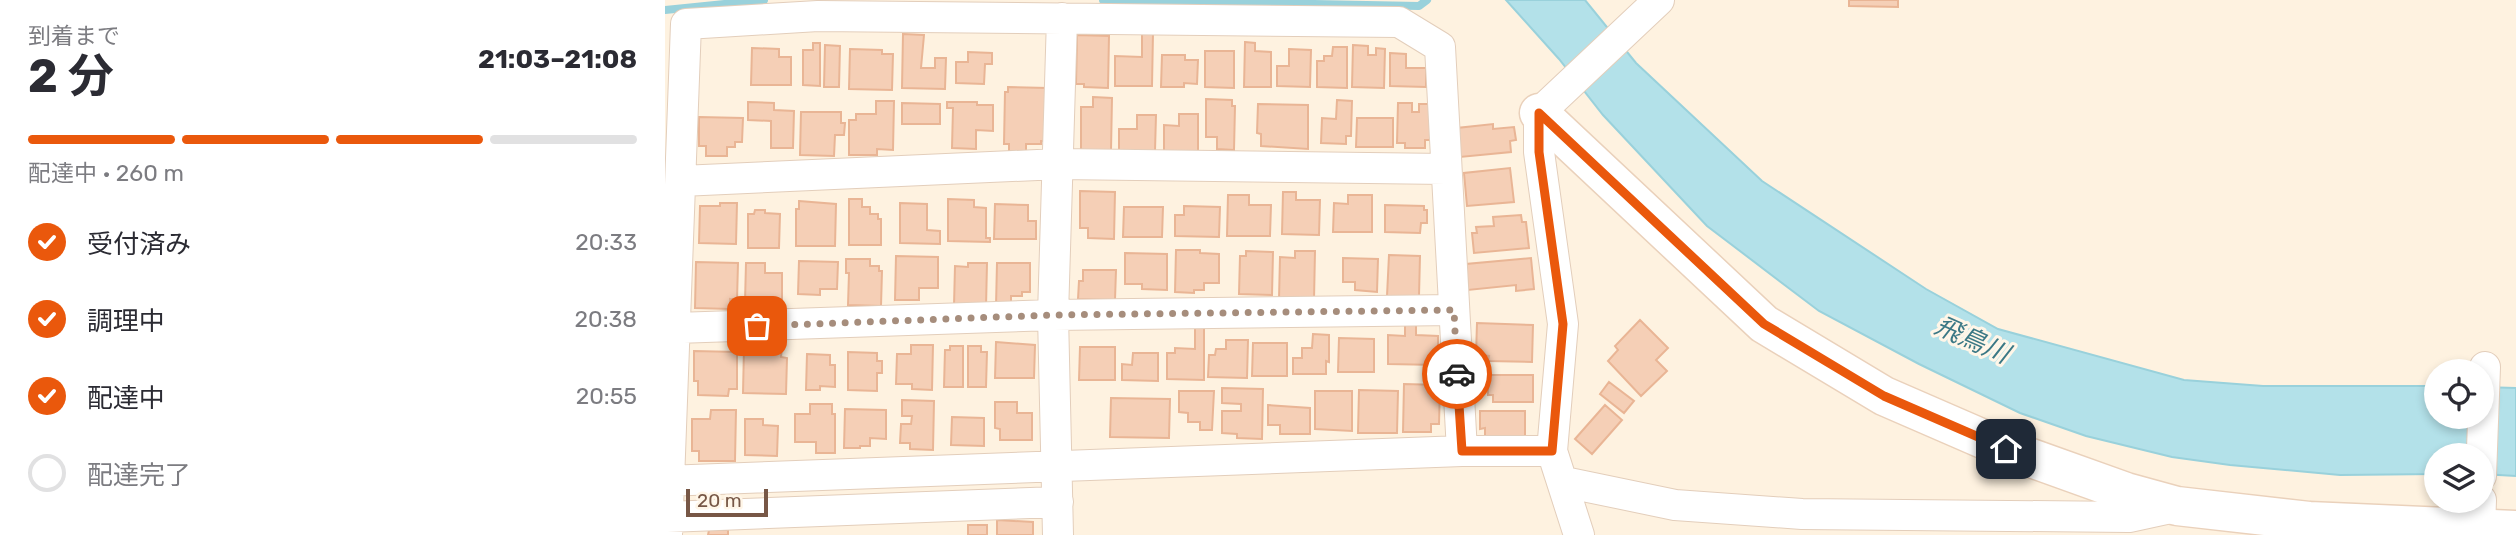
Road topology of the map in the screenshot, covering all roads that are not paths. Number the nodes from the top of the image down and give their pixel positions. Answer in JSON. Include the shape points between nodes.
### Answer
{"nodes":[{"id":1,"x":1654,"y":5,"type":"edge"},
{"id":2,"x":1062,"y":18,"type":"junction"},
{"id":3,"x":1543,"y":109,"type":"junction"},
{"id":4,"x":674,"y":124,"type":"edge"},
{"id":5,"x":1059,"y":164,"type":"junction"},
{"id":6,"x":1446,"y":169,"type":"junction"},
{"id":7,"x":681,"y":181,"type":"junction"},
{"id":8,"x":1454,"y":310,"type":"junction"},
{"id":9,"x":673,"y":311,"type":"edge"},
{"id":10,"x":1053,"y":315,"type":"junction"},
{"id":11,"x":1462,"y":451,"type":"junction"},
{"id":12,"x":1552,"y":451,"type":"junction"},
{"id":13,"x":1057,"y":468,"type":"junction"},
{"id":14,"x":667,"y":481,"type":"edge"},
{"id":15,"x":1564,"y":482,"type":"junction"},
{"id":16,"x":1058,"y":502,"type":"junction"},
{"id":17,"x":2177,"y":506,"type":"junction"},
{"id":18,"x":2489,"y":520,"type":"edge"},
{"id":19,"x":667,"y":526,"type":"edge"},
{"id":20,"x":1058,"y":535,"type":"edge"},
{"id":21,"x":1579,"y":535,"type":"edge"}],
"edges":[{"from":1,"to":3,"type":"street"},
{"from":2,"to":4,"type":"street","via":[[818,16],[686,24]]},
{"from":2,"to":5,"type":"street"},
{"from":2,"to":6,"type":"street","via":[[1399,22],[1440,47]]},
{"from":3,"to":12,"type":"street","via":[[1539,152],[1563,324]]},
{"from":3,"to":17,"type":"main road","via":[[1764,324],[1884,396],[2006,449]]},
{"from":4,"to":7,"type":"street"},
{"from":5,"to":6,"type":"street"},
{"from":5,"to":7,"type":"street"},
{"from":5,"to":10,"type":"street"},
{"from":6,"to":8,"type":"street"},
{"from":7,"to":9,"type":"street"},
{"from":8,"to":10,"type":"street"},
{"from":8,"to":11,"type":"street"},
{"from":9,"to":10,"type":"street"},
{"from":9,"to":14,"type":"street"},
{"from":10,"to":13,"type":"street"},
{"from":11,"to":12,"type":"street"},
{"from":11,"to":13,"type":"street"},
{"from":12,"to":15,"type":"street"},
{"from":13,"to":14,"type":"street"},
{"from":13,"to":16,"type":"street"},
{"from":14,"to":19,"type":"street"},
{"from":15,"to":17,"type":"street","via":[[1675,505],[1801,514],[2129,517]]},
{"from":15,"to":21,"type":"street"},
{"from":16,"to":19,"type":"street"},
{"from":16,"to":20,"type":"street"},
{"from":17,"to":18,"type":"main road","via":[[2309,521]]}]}
